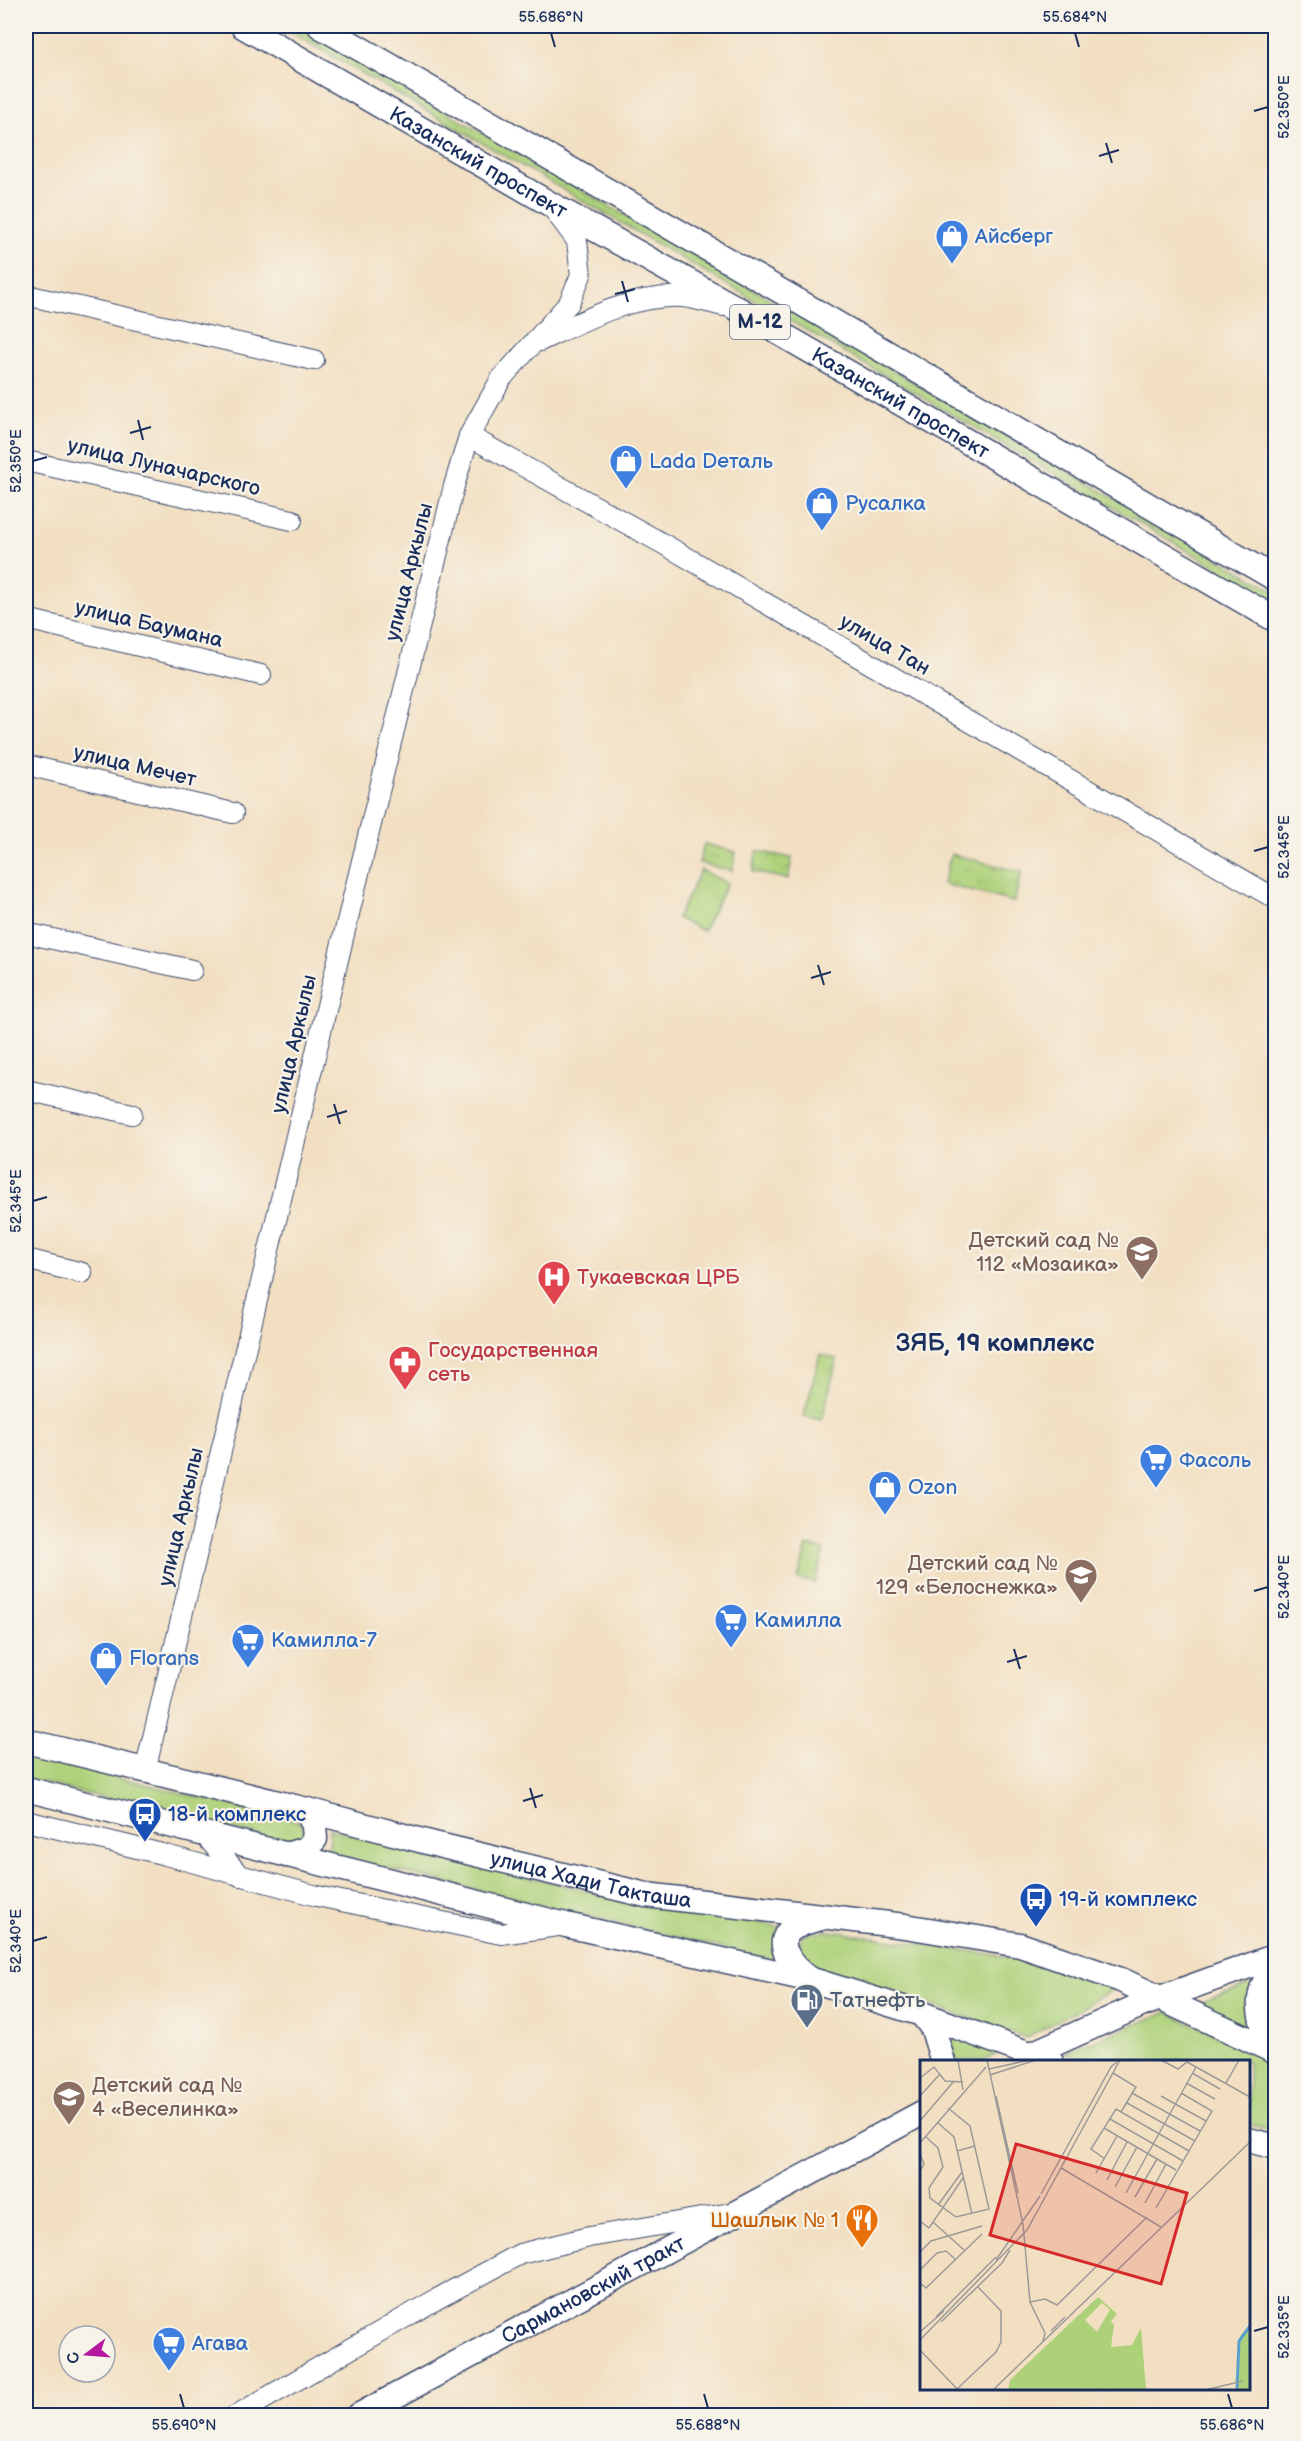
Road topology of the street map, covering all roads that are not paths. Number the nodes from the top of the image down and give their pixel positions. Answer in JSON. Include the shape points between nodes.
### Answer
{"nodes":[{"id":1,"x":243,"y":26,"type":"edge"},
{"id":2,"x":320,"y":26,"type":"edge"},
{"id":3,"x":550,"y":204,"type":"junction"},
{"id":4,"x":26,"y":295,"type":"edge"},
{"id":5,"x":738,"y":309,"type":"junction"},
{"id":6,"x":529,"y":346,"type":"junction"},
{"id":7,"x":314,"y":360,"type":"dead end"},
{"id":8,"x":470,"y":436,"type":"junction"},
{"id":9,"x":26,"y":461,"type":"edge"},
{"id":10,"x":292,"y":520,"type":"dead end"},
{"id":11,"x":1275,"y":579,"type":"edge"},
{"id":12,"x":26,"y":619,"type":"edge"},
{"id":13,"x":1275,"y":620,"type":"edge"},
{"id":14,"x":261,"y":675,"type":"dead end"},
{"id":15,"x":26,"y":765,"type":"edge"},
{"id":16,"x":233,"y":813,"type":"dead end"},
{"id":17,"x":1275,"y":899,"type":"edge"},
{"id":18,"x":26,"y":933,"type":"edge"},
{"id":19,"x":192,"y":970,"type":"dead end"},
{"id":20,"x":26,"y":1090,"type":"edge"},
{"id":21,"x":132,"y":1114,"type":"dead end"},
{"id":22,"x":26,"y":1259,"type":"edge"},
{"id":23,"x":82,"y":1273,"type":"dead end"},
{"id":24,"x":26,"y":1741,"type":"edge"},
{"id":25,"x":145,"y":1771,"type":"junction"},
{"id":26,"x":26,"y":1789,"type":"edge"},
{"id":27,"x":307,"y":1810,"type":"junction"},
{"id":28,"x":26,"y":1821,"type":"edge"},
{"id":29,"x":204,"y":1834,"type":"junction"},
{"id":30,"x":286,"y":1854,"type":"junction"},
{"id":31,"x":240,"y":1876,"type":"junction"},
{"id":32,"x":822,"y":1917,"type":"junction"},
{"id":33,"x":566,"y":1925,"type":"junction"},
{"id":34,"x":1275,"y":1956,"type":"edge"},
{"id":35,"x":1275,"y":1966,"type":"edge"},
{"id":36,"x":812,"y":1980,"type":"junction"},
{"id":37,"x":1160,"y":1997,"type":"junction"},
{"id":38,"x":922,"y":2013,"type":"junction"},
{"id":39,"x":1274,"y":2052,"type":"edge"},
{"id":40,"x":1033,"y":2059,"type":"edge"},
{"id":41,"x":943,"y":2060,"type":"edge"},
{"id":42,"x":920,"y":2114,"type":"edge"},
{"id":43,"x":1250,"y":2141,"type":"edge"},
{"id":44,"x":1275,"y":2147,"type":"edge"},
{"id":45,"x":736,"y":2212,"type":"junction"},
{"id":46,"x":235,"y":2415,"type":"edge"},
{"id":47,"x":358,"y":2415,"type":"edge"}],
"edges":[{"from":1,"to":3,"type":"main road","name":"Казанский проспект","number":"М-12"},
{"from":2,"to":11,"type":"main road","name":"Казанский проспект","number":"М-12"},
{"from":3,"to":5,"type":"main road","name":"Казанский проспект","number":"М-12"},
{"from":3,"to":6,"type":"street","name":"улица Аркылы","via":[[577,241],[581,275],[569,303]]},
{"from":4,"to":7,"type":"street"},
{"from":5,"to":6,"type":"street","via":[[681,297],[635,302],[587,318]]},
{"from":5,"to":13,"type":"main road","name":"Казанский проспект","number":"М-12"},
{"from":6,"to":8,"type":"street","name":"улица Аркылы","via":[[501,379]]},
{"from":8,"to":17,"type":"street","name":"улица Тан"},
{"from":8,"to":25,"type":"street","name":"улица Аркылы","via":[[454,486],[346,926]]},
{"from":9,"to":10,"type":"street","name":"улица Луначарского"},
{"from":12,"to":14,"type":"street","name":"улица Баумана"},
{"from":15,"to":16,"type":"street","name":"улица Мечет"},
{"from":18,"to":19,"type":"street"},
{"from":20,"to":21,"type":"street"},
{"from":22,"to":23,"type":"street"},
{"from":24,"to":25,"type":"main road","name":"улица Хади Такташа"},
{"from":25,"to":27,"type":"main road","name":"улица Хади Такташа"},
{"from":26,"to":29,"type":"main road"},
{"from":27,"to":30,"type":"main road","via":[[315,1839],[306,1849]]},
{"from":27,"to":32,"type":"main road","name":"улица Хади Такташа","via":[[646,1895]]},
{"from":28,"to":31,"type":"street"},
{"from":29,"to":30,"type":"main road"},
{"from":29,"to":31,"type":"street"},
{"from":30,"to":33,"type":"main road"},
{"from":31,"to":33,"type":"street","via":[[501,1934]]},
{"from":32,"to":36,"type":"main road","via":[[797,1926],[788,1933],[784,1946],[787,1958]]},
{"from":32,"to":37,"type":"main road","name":"улица Хади Такташа","via":[[1020,1944]]},
{"from":33,"to":36,"type":"main road"},
{"from":34,"to":37,"type":"main road"},
{"from":35,"to":39,"type":"main road","via":[[1267,1976],[1258,2004]]},
{"from":36,"to":38,"type":"main road"},
{"from":37,"to":39,"type":"main road","name":"улица Хади Такташа"},
{"from":37,"to":40,"type":"main road"},
{"from":38,"to":40,"type":"main road"},
{"from":38,"to":41,"type":"main road","via":[[933,2028]]},
{"from":42,"to":45,"type":"main road","name":"Сармановский тракт"},
{"from":43,"to":44,"type":"main road"},
{"from":45,"to":46,"type":"street","via":[[589,2237],[520,2254]]},
{"from":45,"to":47,"type":"main road","name":"Сармановский тракт"}]}
